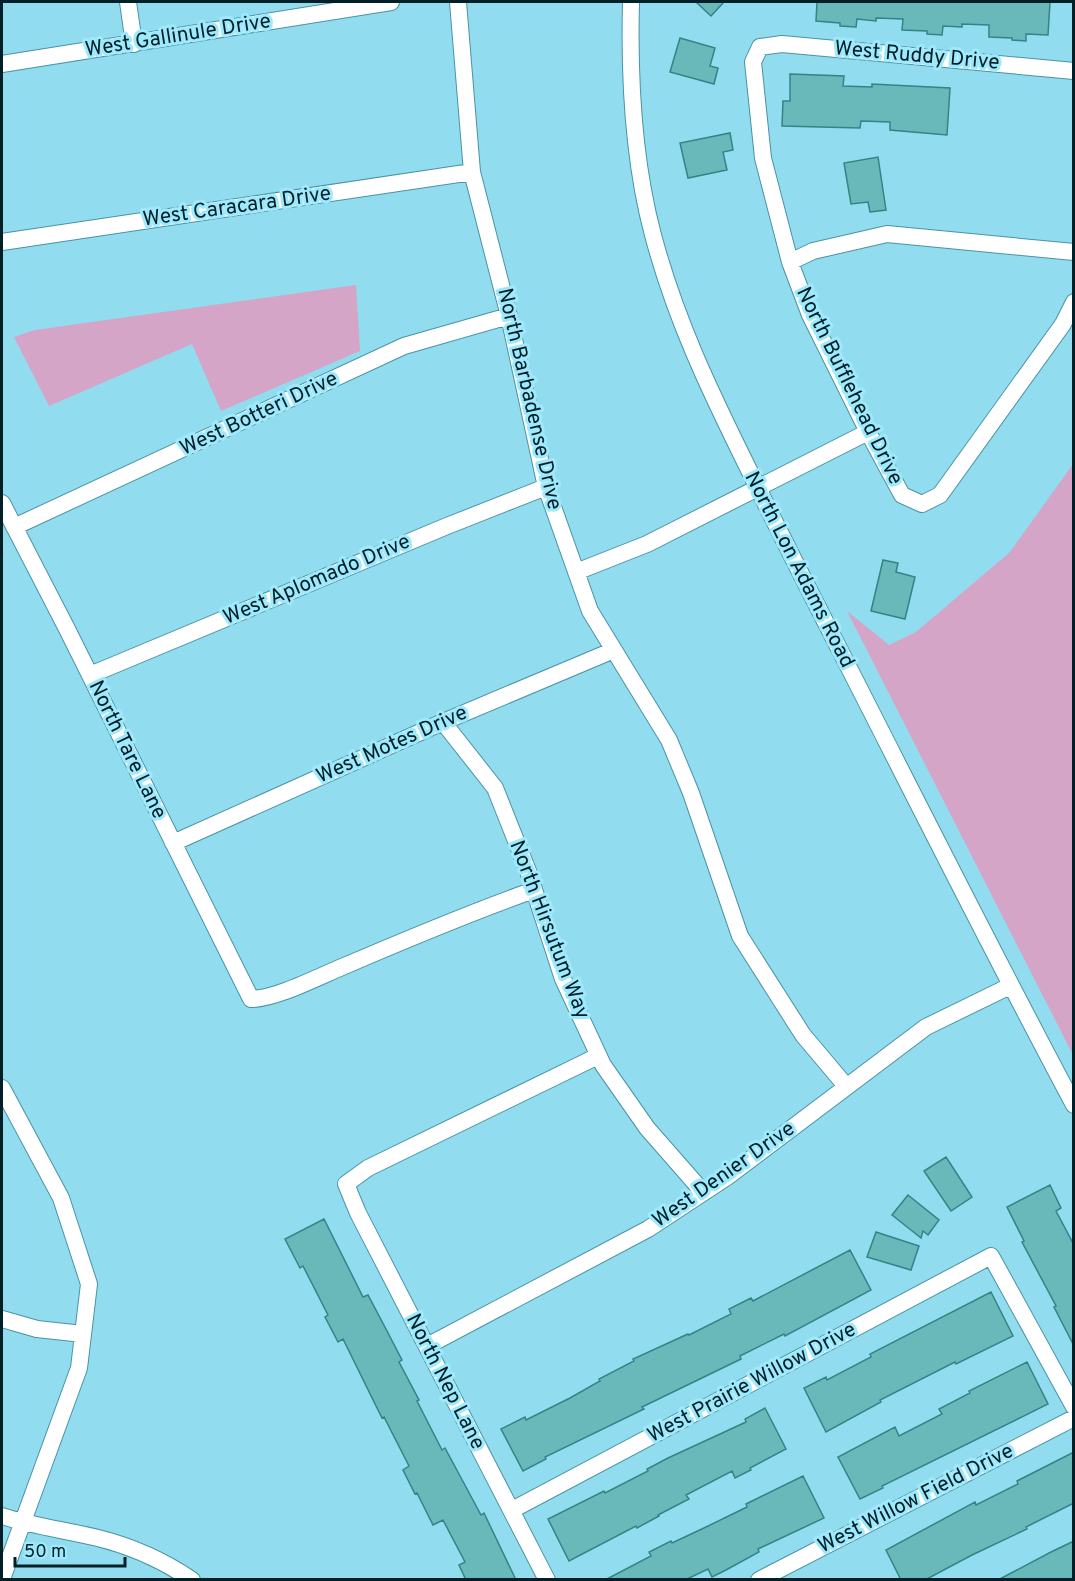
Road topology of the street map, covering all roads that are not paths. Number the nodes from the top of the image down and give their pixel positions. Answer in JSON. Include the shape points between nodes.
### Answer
{"nodes":[{"id":1,"x":128,"y":2,"type":"edge"},
{"id":2,"x":391,"y":2,"type":"edge"},
{"id":3,"x":458,"y":2,"type":"edge"},
{"id":4,"x":632,"y":2,"type":"edge"},
{"id":5,"x":134,"y":44,"type":"junction"},
{"id":6,"x":760,"y":47,"type":"joint"},
{"id":7,"x":2,"y":64,"type":"edge"},
{"id":8,"x":1074,"y":71,"type":"edge"},
{"id":9,"x":472,"y":172,"type":"junction"},
{"id":10,"x":2,"y":242,"type":"edge"},
{"id":11,"x":1074,"y":252,"type":"edge"},
{"id":12,"x":790,"y":261,"type":"junction"},
{"id":13,"x":1074,"y":302,"type":"edge"},
{"id":14,"x":510,"y":316,"type":"junction"},
{"id":15,"x":868,"y":432,"type":"junction"},
{"id":16,"x":546,"y":487,"type":"junction"},
{"id":17,"x":758,"y":488,"type":"junction"},
{"id":18,"x":2,"y":503,"type":"edge"},
{"id":19,"x":14,"y":527,"type":"junction"},
{"id":20,"x":576,"y":572,"type":"junction"},
{"id":21,"x":614,"y":650,"type":"junction"},
{"id":22,"x":90,"y":675,"type":"junction"},
{"id":23,"x":443,"y":722,"type":"junction"},
{"id":24,"x":173,"y":843,"type":"junction"},
{"id":25,"x":534,"y":890,"type":"junction"},
{"id":26,"x":1010,"y":986,"type":"junction"},
{"id":27,"x":598,"y":1056,"type":"junction"},
{"id":28,"x":846,"y":1086,"type":"junction"},
{"id":29,"x":2,"y":1088,"type":"edge"},
{"id":30,"x":1074,"y":1105,"type":"edge"},
{"id":31,"x":704,"y":1192,"type":"junction"},
{"id":32,"x":2,"y":1319,"type":"edge"},
{"id":33,"x":83,"y":1335,"type":"junction"},
{"id":34,"x":427,"y":1346,"type":"junction"},
{"id":35,"x":1074,"y":1407,"type":"edge"},
{"id":36,"x":1074,"y":1418,"type":"edge"},
{"id":37,"x":512,"y":1510,"type":"junction"},
{"id":38,"x":2,"y":1516,"type":"edge"},
{"id":39,"x":23,"y":1523,"type":"junction"},
{"id":40,"x":2,"y":1579,"type":"edge"},
{"id":41,"x":192,"y":1580,"type":"edge"},
{"id":42,"x":548,"y":1580,"type":"edge"},
{"id":43,"x":759,"y":1580,"type":"edge"}],
"edges":[{"from":1,"to":5,"type":"street"},
{"from":2,"to":5,"type":"street","name":"West Gallinule Drive"},
{"from":3,"to":9,"type":"street","name":"North Barbadense Drive"},
{"from":4,"to":17,"type":"street","name":"North Lon Adams Road","via":[[630,59],[634,111],[652,233],[686,338]]},
{"from":5,"to":7,"type":"street","name":"West Gallinule Drive"},
{"from":6,"to":8,"type":"street","name":"West Ruddy Drive","via":[[782,44]]},
{"from":6,"to":12,"type":"street","name":"North Bufflehead Drive","via":[[753,62],[763,158]]},
{"from":9,"to":10,"type":"street","name":"West Caracara Drive"},
{"from":9,"to":14,"type":"street","name":"North Barbadense Drive"},
{"from":11,"to":12,"type":"street","via":[[887,234],[813,251]]},
{"from":12,"to":15,"type":"street","name":"North Bufflehead Drive","via":[[810,315]]},
{"from":13,"to":15,"type":"street","name":"North Bufflehead Drive","via":[[1063,324],[940,495],[922,504],[902,495]]},
{"from":14,"to":16,"type":"street","name":"North Barbadense Drive"},
{"from":14,"to":19,"type":"street","name":"West Botteri Drive","via":[[404,346]]},
{"from":15,"to":17,"type":"street"},
{"from":16,"to":20,"type":"street","name":"North Barbadense Drive"},
{"from":16,"to":22,"type":"street","name":"West Aplomado Drive"},
{"from":17,"to":20,"type":"street","via":[[647,544]]},
{"from":17,"to":26,"type":"street","name":"North Lon Adams Road"},
{"from":18,"to":19,"type":"street","name":"North Tare Lane"},
{"from":19,"to":22,"type":"street","name":"North Tare Lane"},
{"from":20,"to":21,"type":"street","name":"North Barbadense Drive","via":[[590,611]]},
{"from":21,"to":23,"type":"street","name":"West Motes Drive"},
{"from":21,"to":28,"type":"street","name":"North Barbadense Drive","via":[[669,740],[740,936],[803,1035]]},
{"from":22,"to":24,"type":"street","name":"North Tare Lane"},
{"from":23,"to":24,"type":"street","name":"West Motes Drive"},
{"from":23,"to":25,"type":"street","name":"North Hirsutum Way","via":[[495,788]]},
{"from":24,"to":25,"type":"street","name":"North Tare Lane","via":[[251,999],[294,987]]},
{"from":25,"to":27,"type":"street","name":"North Hirsutum Way","via":[[563,979]]},
{"from":26,"to":28,"type":"street","name":"West Denier Drive","via":[[926,1027]]},
{"from":26,"to":30,"type":"street","name":"North Lon Adams Road"},
{"from":27,"to":31,"type":"street","name":"North Hirsutum Way","via":[[647,1128]]},
{"from":27,"to":34,"type":"street","name":"North Nep Lane","via":[[368,1167],[346,1184]]},
{"from":28,"to":31,"type":"street","name":"West Denier Drive"},
{"from":29,"to":33,"type":"street","via":[[61,1198],[89,1284]]},
{"from":31,"to":34,"type":"street","name":"West Denier Drive","via":[[648,1229]]},
{"from":32,"to":33,"type":"street","via":[[37,1329]]},
{"from":33,"to":39,"type":"street","via":[[79,1368]]},
{"from":34,"to":37,"type":"street","name":"North Nep Lane"},
{"from":35,"to":37,"type":"street","name":"West Prairie Willow Drive","via":[[992,1256]]},
{"from":36,"to":43,"type":"street","name":"West Willow Field Drive"},
{"from":37,"to":42,"type":"street","name":"North Nep Lane"},
{"from":38,"to":39,"type":"street"},
{"from":39,"to":40,"type":"street"},
{"from":39,"to":41,"type":"street","via":[[100,1539],[168,1564]]}]}
